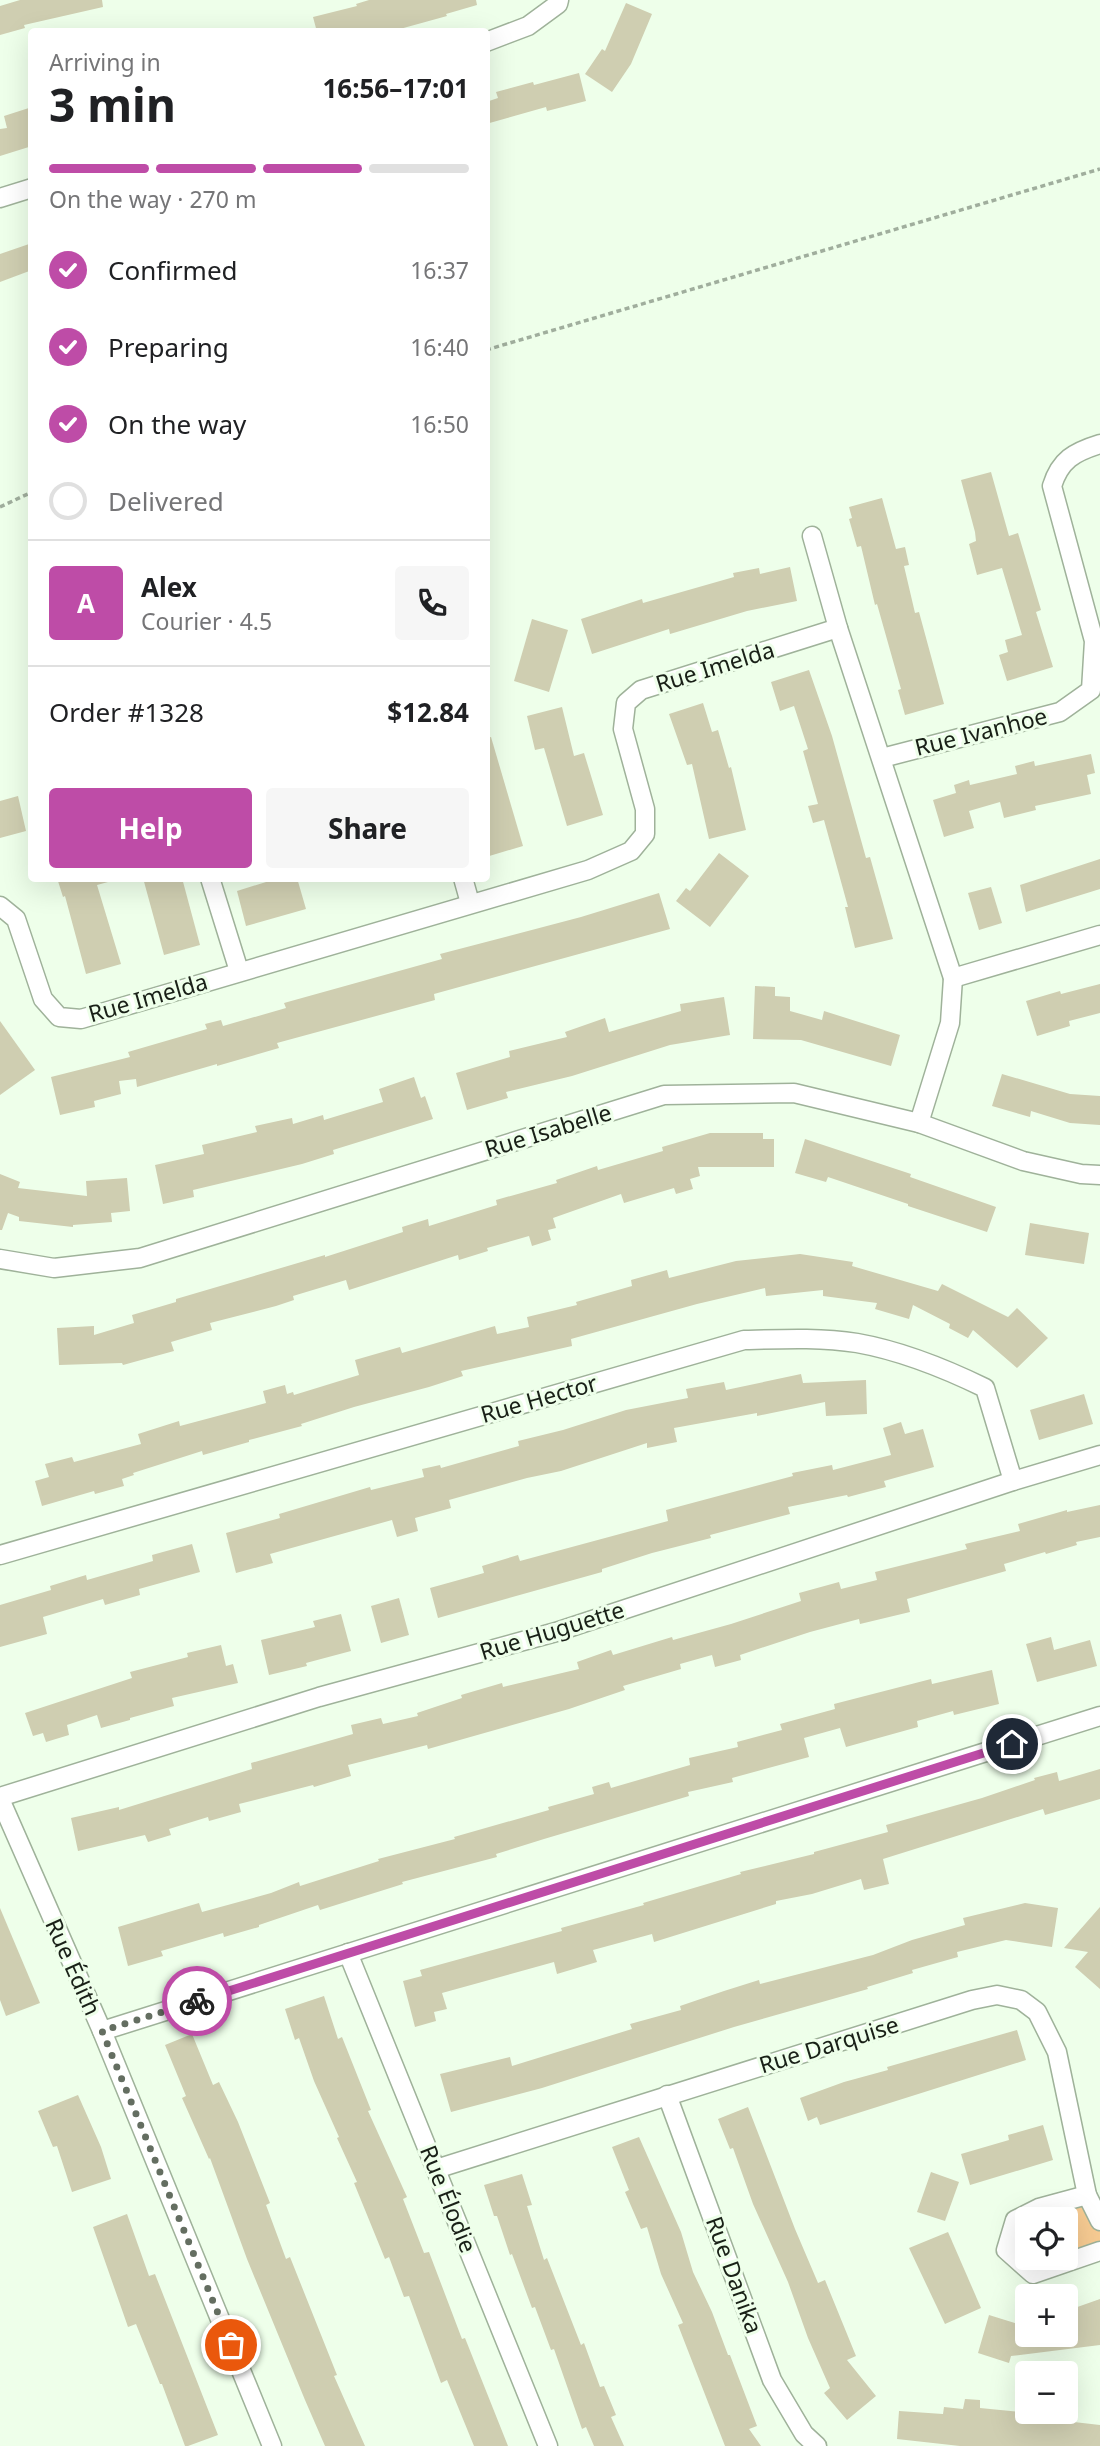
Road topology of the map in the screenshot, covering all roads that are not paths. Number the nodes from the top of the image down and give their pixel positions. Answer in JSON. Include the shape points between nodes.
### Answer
{"nodes":[{"id":1,"x":559,"y":0,"type":"edge"},
{"id":2,"x":490,"y":40,"type":"edge"},
{"id":3,"x":28,"y":189,"type":"edge"},
{"id":4,"x":0,"y":198,"type":"edge"},
{"id":5,"x":1100,"y":444,"type":"edge"},
{"id":6,"x":812,"y":536,"type":"dead end"},
{"id":7,"x":838,"y":628,"type":"junction"},
{"id":8,"x":882,"y":758,"type":"junction"},
{"id":9,"x":211,"y":882,"type":"edge"},
{"id":10,"x":464,"y":882,"type":"edge"},
{"id":11,"x":470,"y":903,"type":"junction"},
{"id":12,"x":0,"y":906,"type":"edge"},
{"id":13,"x":1100,"y":935,"type":"edge"},
{"id":14,"x":239,"y":971,"type":"junction"},
{"id":15,"x":953,"y":978,"type":"junction"},
{"id":16,"x":919,"y":1123,"type":"junction"},
{"id":17,"x":1100,"y":1175,"type":"edge"},
{"id":18,"x":0,"y":1259,"type":"edge"},
{"id":19,"x":1100,"y":1455,"type":"edge"},
{"id":20,"x":1013,"y":1481,"type":"junction"},
{"id":21,"x":0,"y":1555,"type":"edge"},
{"id":22,"x":1100,"y":1716,"type":"edge"},
{"id":23,"x":0,"y":1798,"type":"edge"},
{"id":24,"x":348,"y":1953,"type":"junction"},
{"id":25,"x":102,"y":2031,"type":"junction"},
{"id":26,"x":667,"y":2095,"type":"junction"},
{"id":27,"x":436,"y":2169,"type":"junction"},
{"id":28,"x":1087,"y":2195,"type":"junction"},
{"id":29,"x":1100,"y":2221,"type":"edge"},
{"id":30,"x":1100,"y":2251,"type":"edge"},
{"id":31,"x":272,"y":2446,"type":"edge"},
{"id":32,"x":548,"y":2446,"type":"edge"},
{"id":33,"x":817,"y":2446,"type":"edge"}],
"edges":[{"from":1,"to":2,"type":"street","via":[[528,26]]},
{"from":3,"to":4,"type":"street"},
{"from":5,"to":8,"type":"street","name":"Rue Ivanhoe","via":[[1074,454],[1058,467],[1052,486],[1094,641],[1091,690],[1060,712]]},
{"from":6,"to":7,"type":"street"},
{"from":7,"to":8,"type":"street"},
{"from":7,"to":11,"type":"street","name":"Rue Imelda","via":[[642,690],[626,702],[622,729],[645,809],[645,834],[631,851],[588,870]]},
{"from":8,"to":15,"type":"street"},
{"from":9,"to":14,"type":"street","name":"Rue Imelda"},
{"from":10,"to":11,"type":"street"},
{"from":11,"to":14,"type":"street","name":"Rue Imelda"},
{"from":12,"to":14,"type":"street","name":"Rue Imelda","via":[[16,919],[43,999],[59,1017],[81,1019]]},
{"from":13,"to":15,"type":"street"},
{"from":15,"to":16,"type":"street","via":[[950,1023]]},
{"from":16,"to":17,"type":"street","name":"Rue Isabelle","via":[[1023,1161]]},
{"from":16,"to":18,"type":"street","name":"Rue Isabelle","via":[[794,1093],[664,1095],[140,1258],[54,1268]]},
{"from":19,"to":20,"type":"street","name":"Rue Huguette"},
{"from":20,"to":21,"type":"street","name":"Rue Hector","via":[[985,1388],[914,1357],[856,1343],[744,1340]]},
{"from":20,"to":23,"type":"street","name":"Rue Huguette","via":[[556,1632],[319,1697]]},
{"from":22,"to":24,"type":"street"},
{"from":23,"to":25,"type":"street","name":"Rue Édith"},
{"from":24,"to":25,"type":"street"},
{"from":24,"to":27,"type":"street","name":"Rue Élodie"},
{"from":25,"to":31,"type":"street","name":"Rue Édith"},
{"from":26,"to":27,"type":"street","name":"Rue Darquise"},
{"from":26,"to":28,"type":"street","name":"Rue Darquise","via":[[972,2000],[997,1995],[1021,2000],[1037,2012],[1057,2052]]},
{"from":26,"to":33,"type":"street","name":"Rue Danika","via":[[772,2380],[804,2434]]},
{"from":27,"to":32,"type":"street","name":"Rue Élodie"},
{"from":28,"to":29,"type":"street","name":"Rue Darquise"},
{"from":28,"to":30,"type":"street","via":[[1015,2220],[1006,2249],[1033,2274]]}]}
